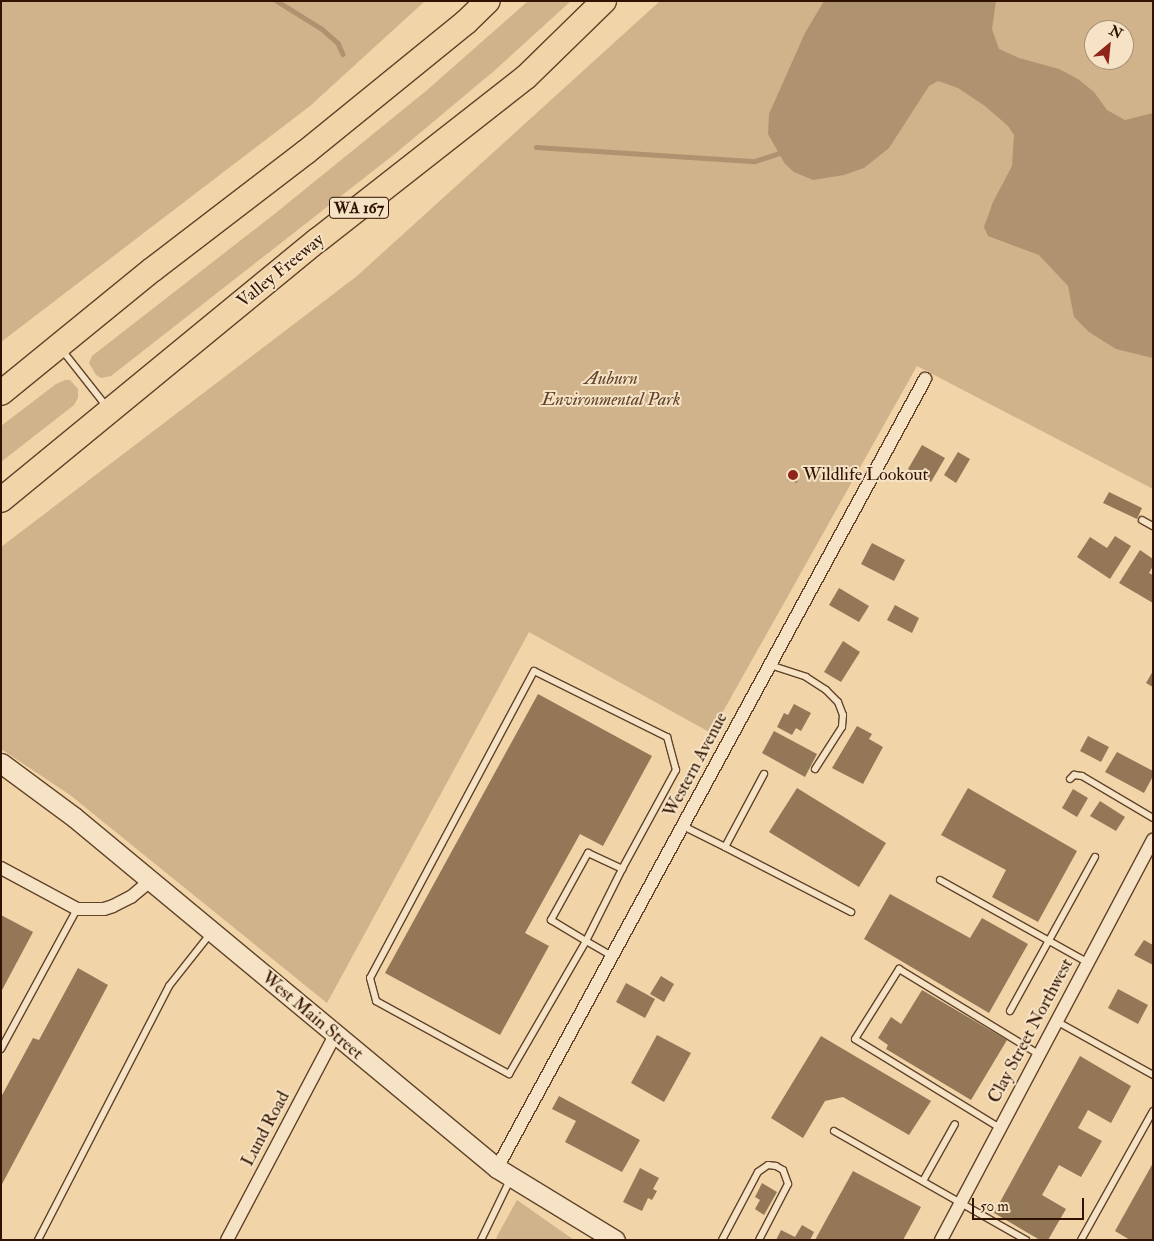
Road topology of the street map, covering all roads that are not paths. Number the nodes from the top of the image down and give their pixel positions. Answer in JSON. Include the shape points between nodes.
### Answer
{"nodes":[{"id":1,"x":488,"y":1,"type":"edge"},
{"id":2,"x":604,"y":1,"type":"edge"},
{"id":3,"x":59,"y":347,"type":"junction"},
{"id":4,"x":925,"y":379,"type":"dead end"},
{"id":5,"x":1,"y":385,"type":"edge"},
{"id":6,"x":1,"y":394,"type":"edge"},
{"id":7,"x":110,"y":411,"type":"junction"},
{"id":8,"x":1,"y":500,"type":"edge"},
{"id":9,"x":1142,"y":520,"type":"dead end"},
{"id":10,"x":1153,"y":526,"type":"edge"},
{"id":11,"x":770,"y":666,"type":"junction"},
{"id":12,"x":1,"y":763,"type":"edge"},
{"id":13,"x":815,"y":769,"type":"dead end"},
{"id":14,"x":764,"y":774,"type":"dead end"},
{"id":15,"x":1070,"y":779,"type":"dead end"},
{"id":16,"x":1153,"y":818,"type":"edge"},
{"id":17,"x":683,"y":826,"type":"junction"},
{"id":18,"x":1153,"y":840,"type":"edge"},
{"id":19,"x":725,"y":847,"type":"junction"},
{"id":20,"x":1094,"y":857,"type":"dead end"},
{"id":21,"x":1,"y":868,"type":"edge"},
{"id":22,"x":622,"y":869,"type":"junction"},
{"id":23,"x":940,"y":880,"type":"dead end"},
{"id":24,"x":149,"y":882,"type":"junction"},
{"id":25,"x":77,"y":909,"type":"junction"},
{"id":26,"x":851,"y":912,"type":"dead end"},
{"id":27,"x":211,"y":932,"type":"junction"},
{"id":28,"x":586,"y":940,"type":"junction"},
{"id":29,"x":1049,"y":941,"type":"junction"},
{"id":30,"x":612,"y":956,"type":"junction"},
{"id":31,"x":1087,"y":962,"type":"junction"},
{"id":32,"x":1010,"y":1011,"type":"dead end"},
{"id":33,"x":1056,"y":1021,"type":"junction"},
{"id":34,"x":335,"y":1035,"type":"junction"},
{"id":35,"x":1,"y":1049,"type":"edge"},
{"id":36,"x":1038,"y":1054,"type":"junction"},
{"id":37,"x":1153,"y":1075,"type":"edge"},
{"id":38,"x":1153,"y":1111,"type":"edge"},
{"id":39,"x":955,"y":1124,"type":"dead end"},
{"id":40,"x":1000,"y":1128,"type":"junction"},
{"id":41,"x":834,"y":1131,"type":"dead end"},
{"id":42,"x":504,"y":1172,"type":"junction"},
{"id":43,"x":923,"y":1181,"type":"junction"},
{"id":44,"x":960,"y":1202,"type":"junction"},
{"id":45,"x":38,"y":1240,"type":"edge"},
{"id":46,"x":227,"y":1240,"type":"edge"},
{"id":47,"x":481,"y":1240,"type":"edge"},
{"id":48,"x":615,"y":1240,"type":"edge"},
{"id":49,"x":722,"y":1240,"type":"edge"},
{"id":50,"x":759,"y":1240,"type":"edge"},
{"id":51,"x":940,"y":1240,"type":"edge"},
{"id":52,"x":1026,"y":1240,"type":"edge"},
{"id":53,"x":1081,"y":1240,"type":"edge"}],
"edges":[{"from":1,"to":3,"type":"highway","via":[[314,146],[152,270]]},
{"from":2,"to":7,"type":"highway","name":"Valley Freeway","number":"WA 167","via":[[526,78],[318,240]]},
{"from":3,"to":5,"type":"highway"},
{"from":3,"to":6,"type":"highway"},
{"from":3,"to":7,"type":"lane"},
{"from":4,"to":11,"type":"street","name":"Western Avenue"},
{"from":7,"to":8,"type":"highway","name":"Valley Freeway","number":"WA 167"},
{"from":9,"to":10,"type":"lane"},
{"from":11,"to":13,"type":"lane","via":[[806,677],[838,702],[843,715],[842,727]]},
{"from":11,"to":17,"type":"street","name":"Western Avenue"},
{"from":12,"to":24,"type":"main road","name":"West Main Street","via":[[74,818]]},
{"from":14,"to":19,"type":"lane"},
{"from":15,"to":16,"type":"lane","via":[[1074,775],[1082,776]]},
{"from":17,"to":19,"type":"lane"},
{"from":17,"to":30,"type":"street","name":"Western Avenue"},
{"from":18,"to":31,"type":"street","name":"Clay Street Northwest"},
{"from":19,"to":26,"type":"lane"},
{"from":20,"to":29,"type":"lane"},
{"from":21,"to":25,"type":"street"},
{"from":22,"to":28,"type":"lane"},
{"from":22,"to":28,"type":"lane","via":[[588,853],[551,920]]},
{"from":22,"to":28,"type":"lane","via":[[676,770],[667,737],[534,671],[370,978],[376,1001],[510,1074]]},
{"from":23,"to":29,"type":"lane"},
{"from":24,"to":25,"type":"street","via":[[113,906]]},
{"from":24,"to":27,"type":"main road","name":"West Main Street"},
{"from":25,"to":35,"type":"lane"},
{"from":27,"to":34,"type":"main road","name":"West Main Street"},
{"from":27,"to":45,"type":"lane","via":[[169,986]]},
{"from":28,"to":30,"type":"lane"},
{"from":29,"to":31,"type":"lane"},
{"from":29,"to":32,"type":"lane"},
{"from":30,"to":42,"type":"street","name":"Western Avenue"},
{"from":31,"to":33,"type":"street","name":"Clay Street Northwest"},
{"from":33,"to":36,"type":"street","name":"Clay Street Northwest"},
{"from":33,"to":37,"type":"lane"},
{"from":34,"to":42,"type":"main road","name":"West Main Street"},
{"from":34,"to":46,"type":"street","name":"Lund Road"},
{"from":36,"to":40,"type":"street","name":"Clay Street Northwest"},
{"from":36,"to":40,"type":"lane","via":[[899,968],[855,1039]]},
{"from":38,"to":53,"type":"lane"},
{"from":39,"to":43,"type":"lane"},
{"from":40,"to":44,"type":"street","name":"Clay Street Northwest"},
{"from":41,"to":43,"type":"lane"},
{"from":42,"to":47,"type":"lane"},
{"from":42,"to":48,"type":"main road","name":"West Main Street"},
{"from":43,"to":44,"type":"lane"},
{"from":44,"to":51,"type":"street","name":"Clay Street Northwest"},
{"from":44,"to":52,"type":"lane"},
{"from":49,"to":50,"type":"lane","via":[[758,1172],[768,1165],[776,1166],[783,1170],[788,1184]]}]}
